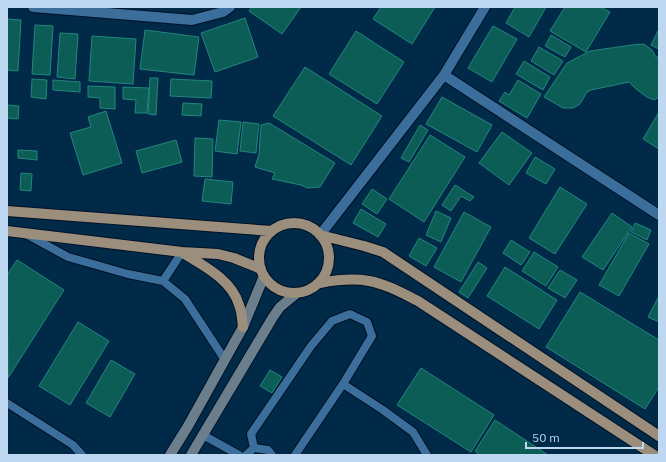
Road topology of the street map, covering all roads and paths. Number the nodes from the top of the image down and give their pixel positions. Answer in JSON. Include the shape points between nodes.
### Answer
{"nodes":[{"id":1,"x":33,"y":7,"type":"edge"},
{"id":2,"x":230,"y":7,"type":"edge"},
{"id":3,"x":486,"y":7,"type":"edge"},
{"id":4,"x":444,"y":75,"type":"junction"},
{"id":5,"x":7,"y":211,"type":"edge"},
{"id":6,"x":659,"y":215,"type":"edge"},
{"id":7,"x":7,"y":231,"type":"edge"},
{"id":8,"x":272,"y":231,"type":"junction"},
{"id":9,"x":22,"y":232,"type":"junction"},
{"id":10,"x":320,"y":235,"type":"junction"},
{"id":11,"x":182,"y":252,"type":"junction"},
{"id":12,"x":262,"y":272,"type":"junction"},
{"id":13,"x":163,"y":281,"type":"junction"},
{"id":14,"x":320,"y":283,"type":"junction"},
{"id":15,"x":297,"y":293,"type":"junction"},
{"id":16,"x":243,"y":327,"type":"junction"},
{"id":17,"x":225,"y":360,"type":"junction"},
{"id":18,"x":343,"y":384,"type":"junction"},
{"id":19,"x":7,"y":403,"type":"edge"},
{"id":20,"x":203,"y":435,"type":"junction"},
{"id":21,"x":659,"y":436,"type":"edge"},
{"id":22,"x":254,"y":448,"type":"junction"},
{"id":23,"x":82,"y":455,"type":"edge"},
{"id":24,"x":170,"y":455,"type":"edge"},
{"id":25,"x":191,"y":455,"type":"edge"},
{"id":26,"x":239,"y":455,"type":"edge"},
{"id":27,"x":246,"y":455,"type":"edge"},
{"id":28,"x":272,"y":455,"type":"edge"},
{"id":29,"x":295,"y":455,"type":"edge"},
{"id":30,"x":427,"y":455,"type":"edge"},
{"id":31,"x":654,"y":455,"type":"edge"}],
"edges":[{"from":1,"to":2,"type":"street","via":[[192,20],[223,12]]},
{"from":3,"to":4,"type":"street"},
{"from":4,"to":6,"type":"street"},
{"from":4,"to":10,"type":"street"},
{"from":5,"to":8,"type":"main road"},
{"from":7,"to":9,"type":"main road"},
{"from":8,"to":10,"type":"main road","via":[[286,225],[302,224]]},
{"from":8,"to":12,"type":"main road","via":[[261,248],[259,258]]},
{"from":9,"to":11,"type":"main road"},
{"from":9,"to":13,"type":"lane","via":[[68,257]]},
{"from":10,"to":14,"type":"main road","via":[[330,259],[327,272]]},
{"from":10,"to":21,"type":"main road","via":[[383,252]]},
{"from":11,"to":12,"type":"main road","via":[[218,254],[234,258]]},
{"from":11,"to":13,"type":"lane"},
{"from":11,"to":16,"type":"main road","via":[[214,273],[231,290],[239,305]]},
{"from":12,"to":15,"type":"main road","via":[[278,290]]},
{"from":12,"to":16,"type":"main road"},
{"from":13,"to":17,"type":"lane","via":[[185,299]]},
{"from":14,"to":15,"type":"main road"},
{"from":14,"to":31,"type":"main road","via":[[344,280],[369,281],[394,289],[424,305]]},
{"from":15,"to":20,"type":"main road","via":[[280,307],[273,317]]},
{"from":16,"to":17,"type":"main road"},
{"from":17,"to":24,"type":"main road"},
{"from":18,"to":22,"type":"lane","via":[[372,336],[367,322],[350,314],[332,320],[311,346],[251,434]]},
{"from":18,"to":29,"type":"lane"},
{"from":18,"to":30,"type":"lane","via":[[412,432]]},
{"from":19,"to":23,"type":"lane","via":[[73,445]]},
{"from":20,"to":25,"type":"main road"},
{"from":20,"to":26,"type":"lane"},
{"from":22,"to":27,"type":"lane"},
{"from":22,"to":28,"type":"lane","via":[[268,450]]}]}
